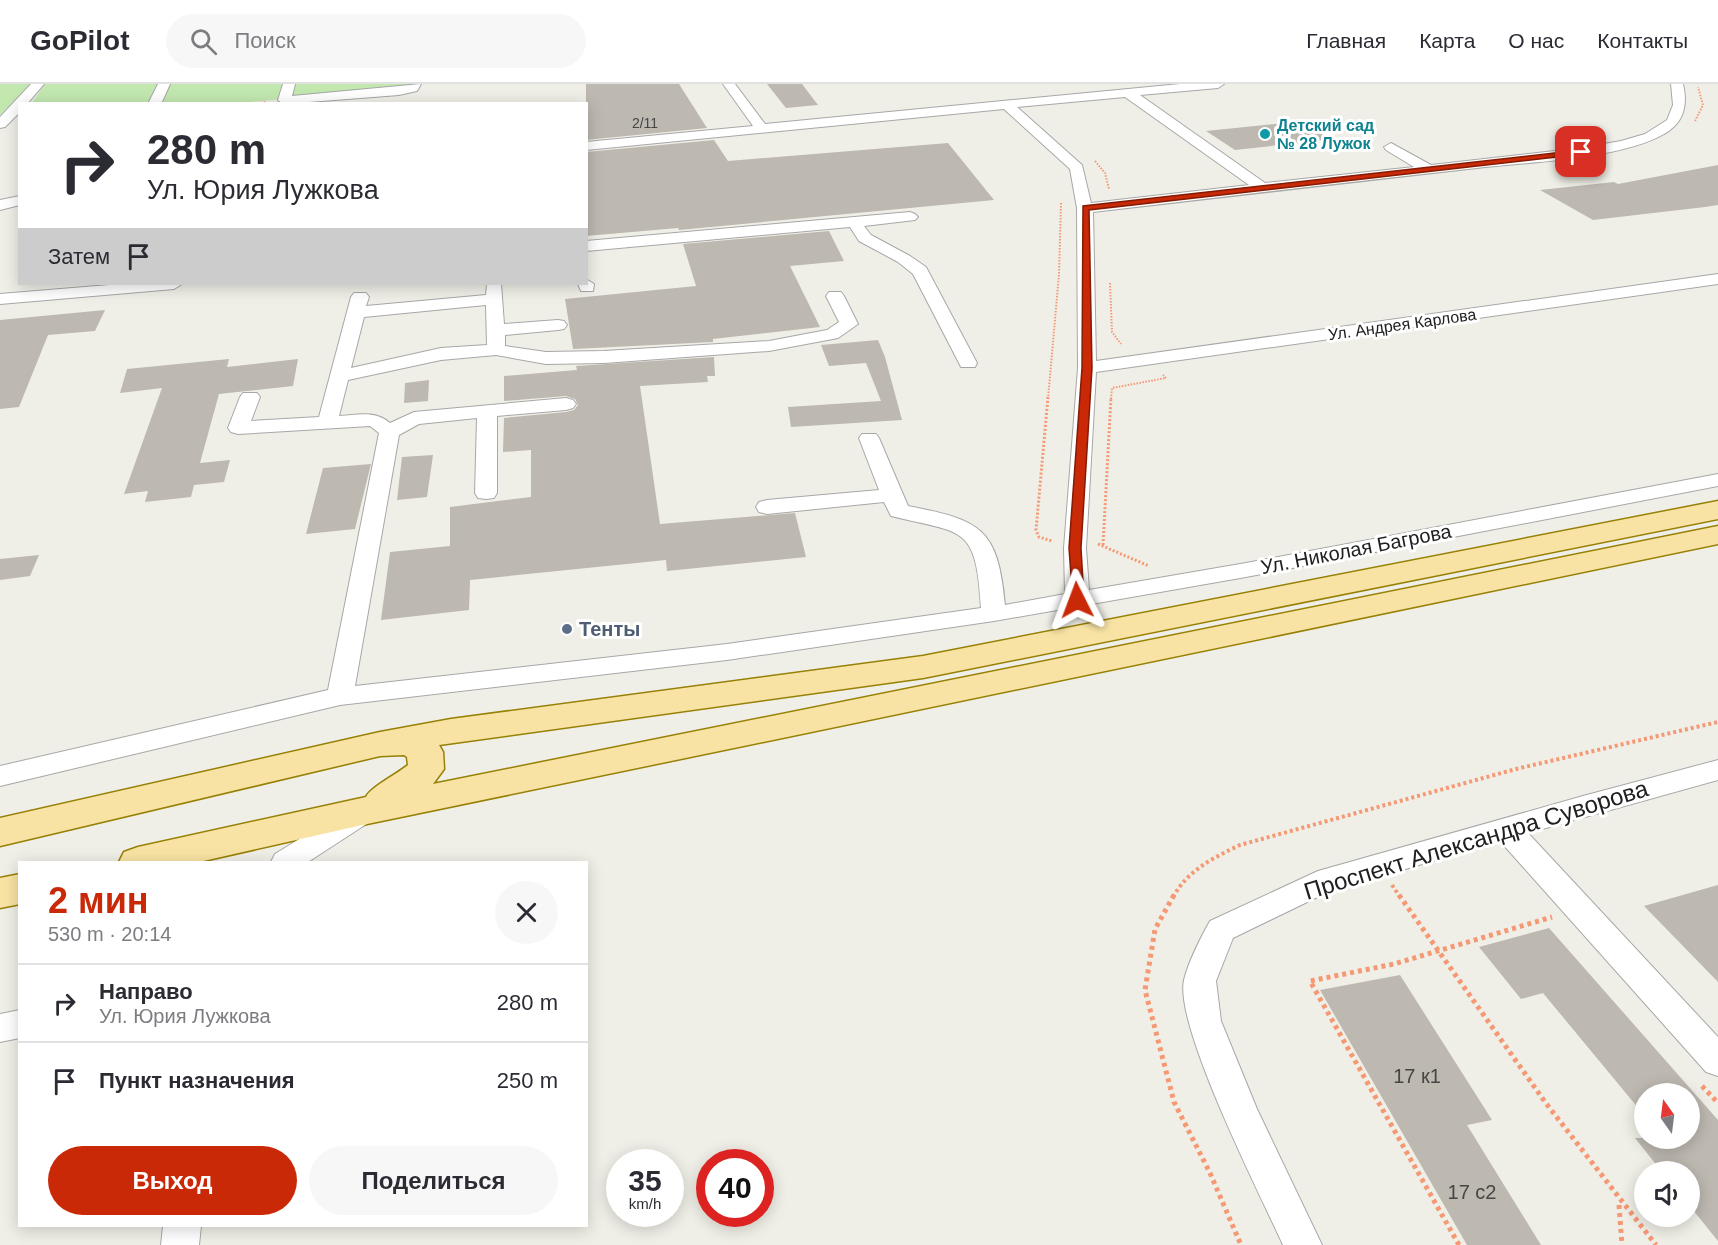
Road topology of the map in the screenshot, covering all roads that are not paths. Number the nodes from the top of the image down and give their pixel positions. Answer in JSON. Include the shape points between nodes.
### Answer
{"nodes":[{"id":1,"x":38,"y":84,"type":"edge"},
{"id":2,"x":164,"y":84,"type":"edge"},
{"id":3,"x":289,"y":84,"type":"edge"},
{"id":4,"x":415,"y":84,"type":"edge"},
{"id":5,"x":729,"y":84,"type":"edge"},
{"id":6,"x":1218,"y":84,"type":"edge"},
{"id":7,"x":1677,"y":84,"type":"edge"},
{"id":8,"x":1128,"y":93,"type":"junction"},
{"id":9,"x":22,"y":102,"type":"edge"},
{"id":10,"x":155,"y":102,"type":"edge"},
{"id":11,"x":0,"y":103,"type":"edge"},
{"id":12,"x":18,"y":103,"type":"edge"},
{"id":13,"x":1007,"y":105,"type":"junction"},
{"id":14,"x":18,"y":106,"type":"edge"},
{"id":15,"x":0,"y":124,"type":"edge"},
{"id":16,"x":762,"y":129,"type":"junction"},
{"id":17,"x":588,"y":146,"type":"edge"},
{"id":18,"x":1391,"y":147,"type":"dead end"},
{"id":19,"x":1430,"y":170,"type":"junction"},
{"id":20,"x":1262,"y":188,"type":"junction"},
{"id":21,"x":18,"y":200,"type":"edge"},
{"id":22,"x":0,"y":205,"type":"edge"},
{"id":23,"x":1085,"y":208,"type":"junction"},
{"id":24,"x":910,"y":217,"type":"dead end"},
{"id":25,"x":854,"y":222,"type":"junction"},
{"id":26,"x":588,"y":246,"type":"edge"},
{"id":27,"x":1718,"y":279,"type":"edge"},
{"id":28,"x":162,"y":285,"type":"edge"},
{"id":29,"x":494,"y":292,"type":"edge"},
{"id":30,"x":835,"y":296,"type":"dead end"},
{"id":31,"x":0,"y":299,"type":"edge"},
{"id":32,"x":558,"y":325,"type":"dead end"},
{"id":33,"x":496,"y":330,"type":"junction"},
{"id":34,"x":496,"y":350,"type":"junction"},
{"id":35,"x":968,"y":363,"type":"dead end"},
{"id":36,"x":1087,"y":368,"type":"junction"},
{"id":37,"x":340,"y":376,"type":"junction"},
{"id":38,"x":250,"y":397,"type":"dead end"},
{"id":39,"x":566,"y":404,"type":"dead end"},
{"id":40,"x":488,"y":411,"type":"junction"},
{"id":41,"x":327,"y":423,"type":"junction"},
{"id":42,"x":382,"y":426,"type":"junction"},
{"id":43,"x":869,"y":438,"type":"dead end"},
{"id":44,"x":1718,"y":480,"type":"edge"},
{"id":45,"x":486,"y":493,"type":"dead end"},
{"id":46,"x":892,"y":495,"type":"junction"},
{"id":47,"x":767,"y":507,"type":"dead end"},
{"id":48,"x":1718,"y":510,"type":"edge"},
{"id":49,"x":1718,"y":535,"type":"edge"},
{"id":50,"x":1077,"y":600,"type":"junction"},
{"id":51,"x":994,"y":614,"type":"junction"},
{"id":52,"x":340,"y":696,"type":"junction"},
{"id":53,"x":380,"y":744,"type":"junction"},
{"id":54,"x":1718,"y":770,"type":"edge"},
{"id":55,"x":0,"y":776,"type":"edge"},
{"id":56,"x":367,"y":810,"type":"junction"},
{"id":57,"x":1506,"y":828,"type":"junction"},
{"id":58,"x":0,"y":832,"type":"edge"},
{"id":59,"x":142,"y":861,"type":"edge"},
{"id":60,"x":288,"y":861,"type":"edge"},
{"id":61,"x":18,"y":889,"type":"edge"},
{"id":62,"x":0,"y":893,"type":"edge"},
{"id":63,"x":18,"y":1024,"type":"edge"},
{"id":64,"x":0,"y":1028,"type":"edge"},
{"id":65,"x":1706,"y":1069,"type":"edge"},
{"id":66,"x":182,"y":1227,"type":"edge"},
{"id":67,"x":180,"y":1245,"type":"edge"},
{"id":68,"x":1303,"y":1245,"type":"edge"}],
"edges":[{"from":1,"to":9,"type":"street"},
{"from":2,"to":10,"type":"street"},
{"from":3,"to":4,"type":"street","via":[[284,100],[399,91]]},
{"from":5,"to":16,"type":"street"},
{"from":6,"to":8,"type":"street"},
{"from":7,"to":19,"type":"street","via":[[1678,112],[1668,125],[1648,138],[1581,152]]},
{"from":8,"to":13,"type":"street"},
{"from":8,"to":20,"type":"street"},
{"from":11,"to":12,"type":"street"},
{"from":13,"to":16,"type":"street"},
{"from":13,"to":23,"type":"street","via":[[1077,168]]},
{"from":14,"to":15,"type":"street"},
{"from":16,"to":17,"type":"street"},
{"from":18,"to":19,"type":"street"},
{"from":19,"to":20,"type":"street"},
{"from":20,"to":23,"type":"street"},
{"from":21,"to":22,"type":"street"},
{"from":23,"to":36,"type":"street"},
{"from":24,"to":25,"type":"street"},
{"from":25,"to":26,"type":"street"},
{"from":25,"to":35,"type":"street","via":[[865,238],[920,271]]},
{"from":27,"to":36,"type":"street","name":"Ул. Андрея Карлова"},
{"from":28,"to":31,"type":"street"},
{"from":29,"to":33,"type":"street"},
{"from":29,"to":37,"type":"street","via":[[358,305]]},
{"from":30,"to":34,"type":"street","via":[[849,324],[832,334],[769,346],[546,358]]},
{"from":32,"to":33,"type":"street"},
{"from":33,"to":34,"type":"street"},
{"from":34,"to":37,"type":"street","via":[[441,354]]},
{"from":36,"to":50,"type":"street","via":[[1075,548]]},
{"from":37,"to":41,"type":"street"},
{"from":38,"to":41,"type":"street","via":[[238,428]]},
{"from":39,"to":40,"type":"street"},
{"from":40,"to":42,"type":"street","via":[[414,418]]},
{"from":40,"to":45,"type":"street"},
{"from":41,"to":42,"type":"street"},
{"from":42,"to":52,"type":"street"},
{"from":43,"to":46,"type":"street"},
{"from":44,"to":50,"type":"street","name":"Ул. Николая Багрова"},
{"from":46,"to":47,"type":"street"},
{"from":46,"to":51,"type":"street","via":[[899,511],[956,523],[978,538],[990,569]]},
{"from":48,"to":53,"type":"main road","via":[[923,667],[546,716]]},
{"from":49,"to":56,"type":"main road"},
{"from":50,"to":51,"type":"street","name":"Ул. Николая Багрова"},
{"from":51,"to":52,"type":"street","name":"Ул. Николая Багрова","via":[[727,652]]},
{"from":52,"to":55,"type":"street","name":"Ул. Николая Багрова"},
{"from":53,"to":56,"type":"main road","via":[[411,743],[425,752],[426,769],[407,786]]},
{"from":53,"to":58,"type":"main road"},
{"from":54,"to":57,"type":"street","name":"Проспект Александра Суворова"},
{"from":56,"to":59,"type":"main road"},
{"from":56,"to":60,"type":"street"},
{"from":57,"to":65,"type":"street"},
{"from":57,"to":68,"type":"street","name":"Проспект Александра Суворова","via":[[1318,882],[1221,930],[1200,981],[1204,1021],[1241,1113]]},
{"from":61,"to":62,"type":"main road"},
{"from":63,"to":64,"type":"street"},
{"from":66,"to":67,"type":"street"}]}
